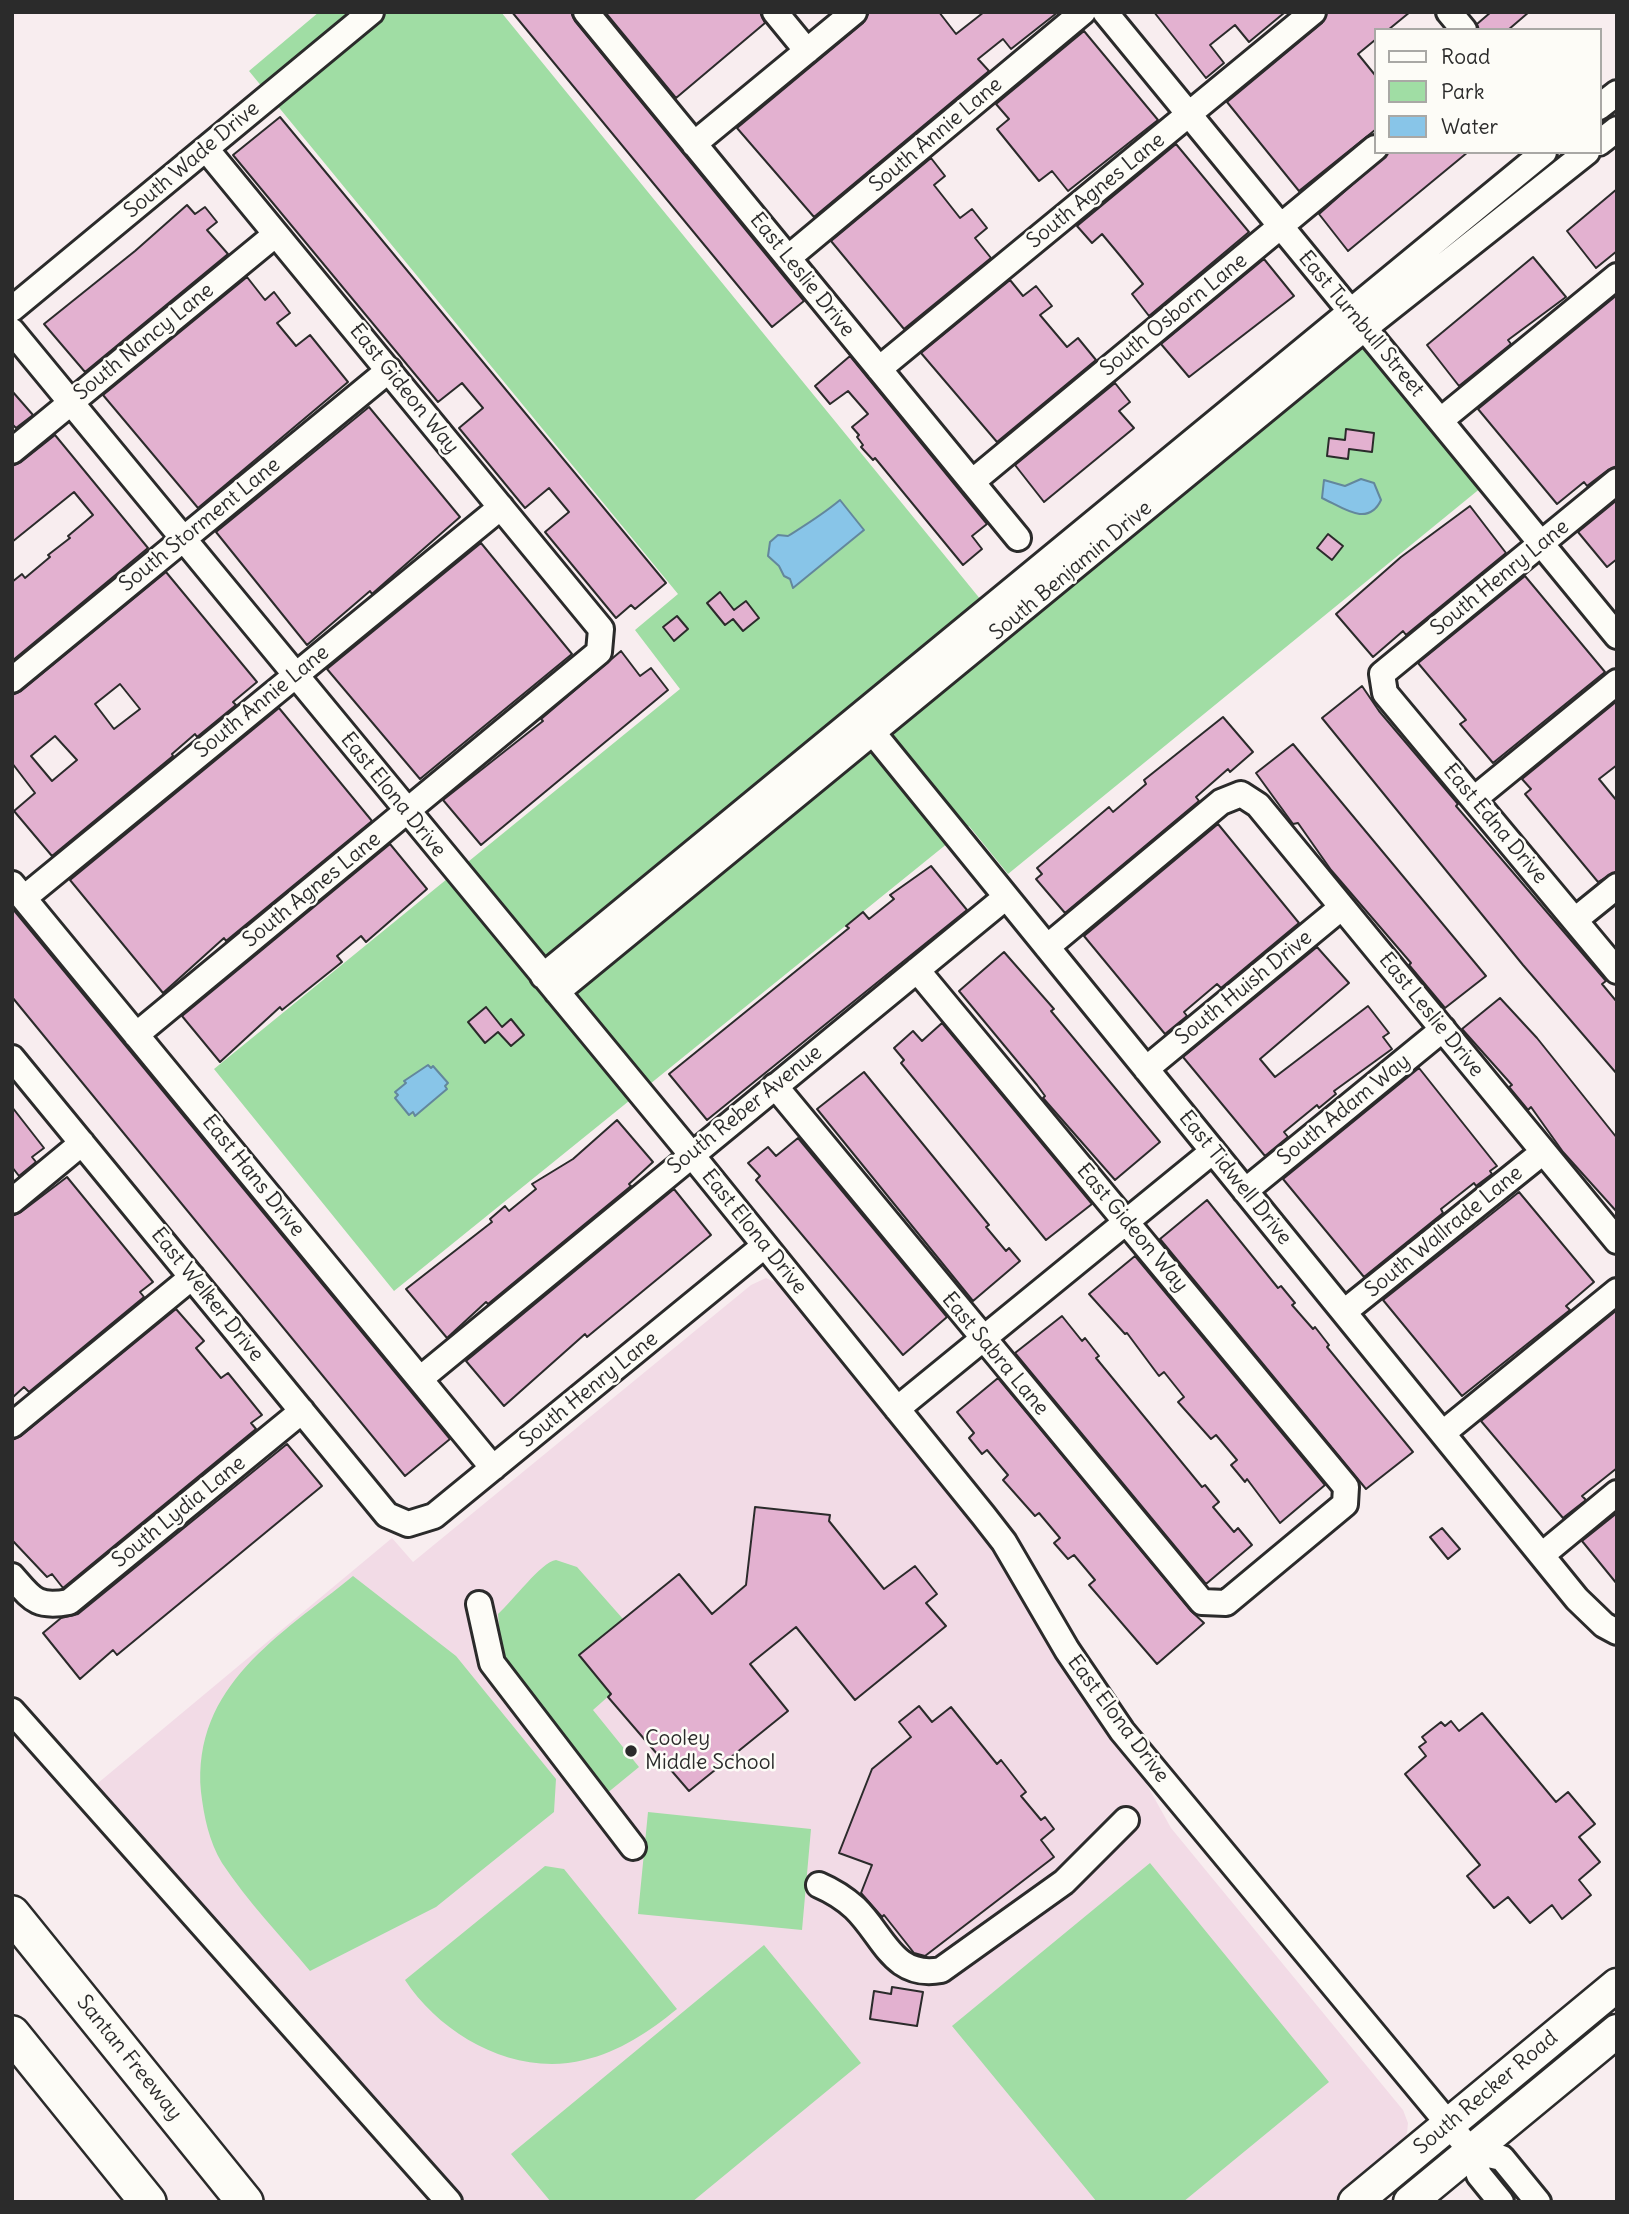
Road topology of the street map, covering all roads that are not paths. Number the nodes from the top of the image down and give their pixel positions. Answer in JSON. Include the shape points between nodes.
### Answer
{"nodes":[{"id":1,"x":371,"y":12,"type":"edge"},
{"id":2,"x":586,"y":12,"type":"edge"},
{"id":3,"x":775,"y":12,"type":"edge"},
{"id":4,"x":854,"y":12,"type":"edge"},
{"id":5,"x":1083,"y":12,"type":"edge"},
{"id":6,"x":1105,"y":12,"type":"edge"},
{"id":7,"x":1313,"y":12,"type":"edge"},
{"id":8,"x":1449,"y":12,"type":"edge"},
{"id":9,"x":1462,"y":28,"type":"edge"},
{"id":10,"x":807,"y":51,"type":"junction"},
{"id":11,"x":1617,"y":93,"type":"edge"},
{"id":12,"x":1601,"y":105,"type":"edge"},
{"id":13,"x":1189,"y":114,"type":"junction"},
{"id":14,"x":1617,"y":129,"type":"edge"},
{"id":15,"x":1601,"y":141,"type":"edge"},
{"id":16,"x":694,"y":144,"type":"junction"},
{"id":17,"x":206,"y":149,"type":"junction"},
{"id":18,"x":1374,"y":149,"type":"edge"},
{"id":19,"x":1542,"y":154,"type":"edge"},
{"id":20,"x":1584,"y":154,"type":"edge"},
{"id":21,"x":1282,"y":227,"type":"junction"},
{"id":22,"x":276,"y":234,"type":"junction"},
{"id":23,"x":788,"y":258,"type":"junction"},
{"id":24,"x":1617,"y":276,"type":"edge"},
{"id":25,"x":12,"y":309,"type":"edge"},
{"id":26,"x":1357,"y":319,"type":"junction"},
{"id":27,"x":12,"y":331,"type":"edge"},
{"id":28,"x":879,"y":369,"type":"junction"},
{"id":29,"x":389,"y":370,"type":"junction"},
{"id":30,"x":71,"y":402,"type":"junction"},
{"id":31,"x":1441,"y":420,"type":"junction"},
{"id":32,"x":12,"y":451,"type":"edge"},
{"id":33,"x":1617,"y":481,"type":"edge"},
{"id":34,"x":972,"y":482,"type":"junction"},
{"id":35,"x":501,"y":507,"type":"junction"},
{"id":36,"x":1018,"y":538,"type":"dead end"},
{"id":37,"x":183,"y":539,"type":"junction"},
{"id":38,"x":1541,"y":544,"type":"junction"},
{"id":39,"x":601,"y":629,"type":"joint"},
{"id":40,"x":1617,"y":636,"type":"edge"},
{"id":41,"x":1382,"y":674,"type":"joint"},
{"id":42,"x":295,"y":676,"type":"junction"},
{"id":43,"x":12,"y":680,"type":"edge"},
{"id":44,"x":1617,"y":682,"type":"edge"},
{"id":45,"x":867,"y":726,"type":"junction"},
{"id":46,"x":1474,"y":799,"type":"junction"},
{"id":47,"x":408,"y":812,"type":"junction"},
{"id":48,"x":1617,"y":886,"type":"edge"},
{"id":49,"x":18,"y":891,"type":"edge"},
{"id":50,"x":1006,"y":897,"type":"junction"},
{"id":51,"x":1342,"y":908,"type":"junction"},
{"id":52,"x":1575,"y":920,"type":"junction"},
{"id":53,"x":1047,"y":947,"type":"junction"},
{"id":54,"x":917,"y":970,"type":"junction"},
{"id":55,"x":1617,"y":971,"type":"edge"},
{"id":56,"x":550,"y":984,"type":"junction"},
{"id":57,"x":1443,"y":1029,"type":"junction"},
{"id":58,"x":136,"y":1035,"type":"junction"},
{"id":59,"x":12,"y":1058,"type":"edge"},
{"id":60,"x":1146,"y":1069,"type":"junction"},
{"id":61,"x":775,"y":1086,"type":"junction"},
{"id":62,"x":82,"y":1143,"type":"junction"},
{"id":63,"x":1213,"y":1151,"type":"junction"},
{"id":64,"x":1543,"y":1152,"type":"junction"},
{"id":65,"x":691,"y":1154,"type":"junction"},
{"id":66,"x":1245,"y":1191,"type":"junction"},
{"id":67,"x":12,"y":1201,"type":"edge"},
{"id":68,"x":1126,"y":1222,"type":"junction"},
{"id":69,"x":1617,"y":1241,"type":"edge"},
{"id":70,"x":764,"y":1246,"type":"junction"},
{"id":71,"x":192,"y":1277,"type":"junction"},
{"id":72,"x":1617,"y":1291,"type":"edge"},
{"id":73,"x":1344,"y":1312,"type":"junction"},
{"id":74,"x":982,"y":1339,"type":"junction"},
{"id":75,"x":419,"y":1379,"type":"junction"},
{"id":76,"x":897,"y":1409,"type":"junction"},
{"id":77,"x":302,"y":1411,"type":"junction"},
{"id":78,"x":12,"y":1425,"type":"edge"},
{"id":79,"x":1443,"y":1433,"type":"junction"},
{"id":80,"x":493,"y":1468,"type":"junction"},
{"id":81,"x":1617,"y":1493,"type":"edge"},
{"id":82,"x":408,"y":1524,"type":"joint"},
{"id":83,"x":1542,"y":1555,"type":"junction"},
{"id":84,"x":12,"y":1576,"type":"edge"},
{"id":85,"x":1226,"y":1603,"type":"joint"},
{"id":86,"x":479,"y":1604,"type":"dead end"},
{"id":87,"x":1617,"y":1632,"type":"edge"},
{"id":88,"x":12,"y":1711,"type":"edge"},
{"id":89,"x":1126,"y":1820,"type":"dead end"},
{"id":90,"x":633,"y":1847,"type":"dead end"},
{"id":91,"x":819,"y":1885,"type":"dead end"},
{"id":92,"x":12,"y":1914,"type":"edge"},
{"id":93,"x":1617,"y":1985,"type":"edge"},
{"id":94,"x":1617,"y":2031,"type":"edge"},
{"id":95,"x":12,"y":2034,"type":"edge"},
{"id":96,"x":1448,"y":2124,"type":"junction"},
{"id":97,"x":1471,"y":2151,"type":"junction"},
{"id":98,"x":148,"y":2202,"type":"edge"},
{"id":99,"x":245,"y":2202,"type":"edge"},
{"id":100,"x":449,"y":2202,"type":"edge"},
{"id":101,"x":1355,"y":2202,"type":"edge"},
{"id":102,"x":1410,"y":2202,"type":"edge"},
{"id":103,"x":1501,"y":2202,"type":"edge"},
{"id":104,"x":1538,"y":2202,"type":"edge"}],
"edges":[{"from":1,"to":17,"type":"street","name":"South Wade Drive"},
{"from":2,"to":16,"type":"street","name":"East Leslie Drive"},
{"from":3,"to":10,"type":"street"},
{"from":4,"to":10,"type":"street"},
{"from":5,"to":23,"type":"street","name":"South Annie Lane"},
{"from":6,"to":13,"type":"street","name":"East Turnbull Street"},
{"from":7,"to":13,"type":"street","name":"South Agnes Lane"},
{"from":8,"to":9,"type":"street"},
{"from":10,"to":16,"type":"street"},
{"from":11,"to":12,"type":"street"},
{"from":13,"to":21,"type":"street","name":"East Turnbull Street"},
{"from":13,"to":28,"type":"street","name":"South Agnes Lane"},
{"from":14,"to":15,"type":"street"},
{"from":16,"to":23,"type":"street","name":"East Leslie Drive"},
{"from":17,"to":22,"type":"street","name":"East Gideon Way"},
{"from":17,"to":25,"type":"street","name":"South Wade Drive"},
{"from":18,"to":21,"type":"street","name":"South Osborn Lane"},
{"from":19,"to":26,"type":"street","name":"South Benjamin Drive"},
{"from":20,"to":26,"type":"street","name":"South Benjamin Drive"},
{"from":21,"to":26,"type":"street","name":"East Turnbull Street"},
{"from":21,"to":34,"type":"street","name":"South Osborn Lane"},
{"from":22,"to":29,"type":"street","name":"East Gideon Way"},
{"from":22,"to":30,"type":"street","name":"South Nancy Lane"},
{"from":23,"to":28,"type":"street","name":"East Leslie Drive"},
{"from":24,"to":31,"type":"street"},
{"from":26,"to":31,"type":"street","name":"East Turnbull Street"},
{"from":26,"to":45,"type":"street","name":"South Benjamin Drive"},
{"from":27,"to":30,"type":"street","name":"East Elona Drive"},
{"from":28,"to":34,"type":"street","name":"East Leslie Drive"},
{"from":29,"to":35,"type":"street","name":"East Gideon Way"},
{"from":29,"to":37,"type":"street","name":"South Storment Lane"},
{"from":30,"to":32,"type":"street","name":"South Nancy Lane"},
{"from":30,"to":37,"type":"street","name":"East Elona Drive"},
{"from":31,"to":38,"type":"street","name":"East Turnbull Street"},
{"from":33,"to":38,"type":"street","name":"South Henry Lane"},
{"from":34,"to":36,"type":"street","name":"East Leslie Drive"},
{"from":35,"to":39,"type":"street","name":"East Gideon Way"},
{"from":35,"to":42,"type":"street","name":"South Annie Lane"},
{"from":37,"to":42,"type":"street","name":"East Elona Drive"},
{"from":37,"to":43,"type":"street","name":"South Storment Lane"},
{"from":38,"to":40,"type":"street","name":"East Turnbull Street"},
{"from":38,"to":41,"type":"street","name":"South Henry Lane"},
{"from":39,"to":47,"type":"street","name":"South Agnes Lane","via":[[599,652]]},
{"from":41,"to":46,"type":"street","name":"East Edna Drive","via":[[1385,693]]},
{"from":42,"to":47,"type":"street","name":"East Elona Drive"},
{"from":42,"to":49,"type":"street","name":"South Annie Lane"},
{"from":44,"to":46,"type":"street"},
{"from":45,"to":50,"type":"street","name":"East Tidwell Drive"},
{"from":45,"to":56,"type":"street","name":"South Benjamin Drive"},
{"from":46,"to":52,"type":"street","name":"East Edna Drive"},
{"from":47,"to":56,"type":"street","name":"East Elona Drive"},
{"from":47,"to":58,"type":"street","name":"South Agnes Lane"},
{"from":48,"to":52,"type":"street"},
{"from":49,"to":58,"type":"street","name":"East Hans Drive"},
{"from":50,"to":53,"type":"street","name":"East Tidwell Drive"},
{"from":50,"to":54,"type":"street","name":"South Reber Avenue"},
{"from":51,"to":53,"type":"street","name":"East Leslie Drive","via":[[1258,805],[1241,794],[1221,802]]},
{"from":51,"to":57,"type":"street","name":"East Leslie Drive"},
{"from":51,"to":60,"type":"street","name":"South Huish Drive"},
{"from":52,"to":55,"type":"street","name":"East Edna Drive"},
{"from":53,"to":60,"type":"street","name":"East Tidwell Drive"},
{"from":54,"to":61,"type":"street","name":"South Reber Avenue"},
{"from":54,"to":68,"type":"street","name":"East Gideon Way"},
{"from":56,"to":65,"type":"street","name":"East Elona Drive"},
{"from":57,"to":64,"type":"street","name":"East Leslie Drive"},
{"from":57,"to":66,"type":"street","name":"South Adam Way"},
{"from":58,"to":75,"type":"street","name":"East Hans Drive"},
{"from":59,"to":62,"type":"street","name":"East Welker Drive"},
{"from":60,"to":63,"type":"street","name":"East Tidwell Drive"},
{"from":61,"to":65,"type":"street","name":"South Reber Avenue"},
{"from":61,"to":74,"type":"street","name":"East Sabra Lane"},
{"from":62,"to":67,"type":"street"},
{"from":62,"to":71,"type":"street","name":"East Welker Drive"},
{"from":63,"to":66,"type":"street","name":"East Tidwell Drive"},
{"from":63,"to":68,"type":"street"},
{"from":64,"to":69,"type":"street","name":"East Leslie Drive"},
{"from":64,"to":73,"type":"street","name":"South Wallrade Lane"},
{"from":65,"to":70,"type":"street","name":"East Elona Drive"},
{"from":65,"to":75,"type":"street","name":"South Reber Avenue"},
{"from":66,"to":73,"type":"street","name":"East Tidwell Drive"},
{"from":68,"to":74,"type":"street"},
{"from":68,"to":85,"type":"street","name":"East Gideon Way","via":[[1346,1487],[1345,1504]]},
{"from":70,"to":76,"type":"street","name":"East Elona Drive"},
{"from":70,"to":80,"type":"street","name":"South Henry Lane"},
{"from":71,"to":77,"type":"street","name":"East Welker Drive"},
{"from":71,"to":78,"type":"street"},
{"from":72,"to":79,"type":"street"},
{"from":73,"to":79,"type":"street","name":"East Tidwell Drive"},
{"from":74,"to":76,"type":"street"},
{"from":74,"to":85,"type":"street","name":"East Sabra Lane","via":[[1202,1602]]},
{"from":75,"to":80,"type":"street","name":"East Hans Drive"},
{"from":76,"to":96,"type":"street","name":"East Elona Drive","via":[[1003,1542],[1122,1731]]},
{"from":77,"to":82,"type":"street","name":"East Welker Drive","via":[[387,1515]]},
{"from":77,"to":84,"type":"street","name":"South Lydia Lane","via":[[69,1602],[33,1601]]},
{"from":79,"to":83,"type":"street","name":"East Tidwell Drive"},
{"from":80,"to":82,"type":"street","name":"South Henry Lane","via":[[434,1516]]},
{"from":81,"to":83,"type":"street"},
{"from":83,"to":87,"type":"street","name":"East Tidwell Drive","via":[[1577,1599]]},
{"from":86,"to":90,"type":"street","via":[[492,1663]]},
{"from":88,"to":100,"type":"street"},
{"from":89,"to":91,"type":"street","via":[[1064,1882],[941,1970],[924,1973],[904,1966],[856,1909]]},
{"from":92,"to":99,"type":"highway","name":"Santan Freeway"},
{"from":93,"to":96,"type":"main road","name":"South Recker Road"},
{"from":94,"to":97,"type":"main road","name":"South Recker Road"},
{"from":95,"to":98,"type":"highway"},
{"from":96,"to":97,"type":"street","name":"East Elona Drive"},
{"from":96,"to":101,"type":"main road","name":"South Recker Road"},
{"from":97,"to":102,"type":"main road","name":"South Recker Road"},
{"from":97,"to":103,"type":"street","name":"East Elona Drive","via":[[1479,2175]]},
{"from":97,"to":104,"type":"street","via":[[1502,2158]]}]}
